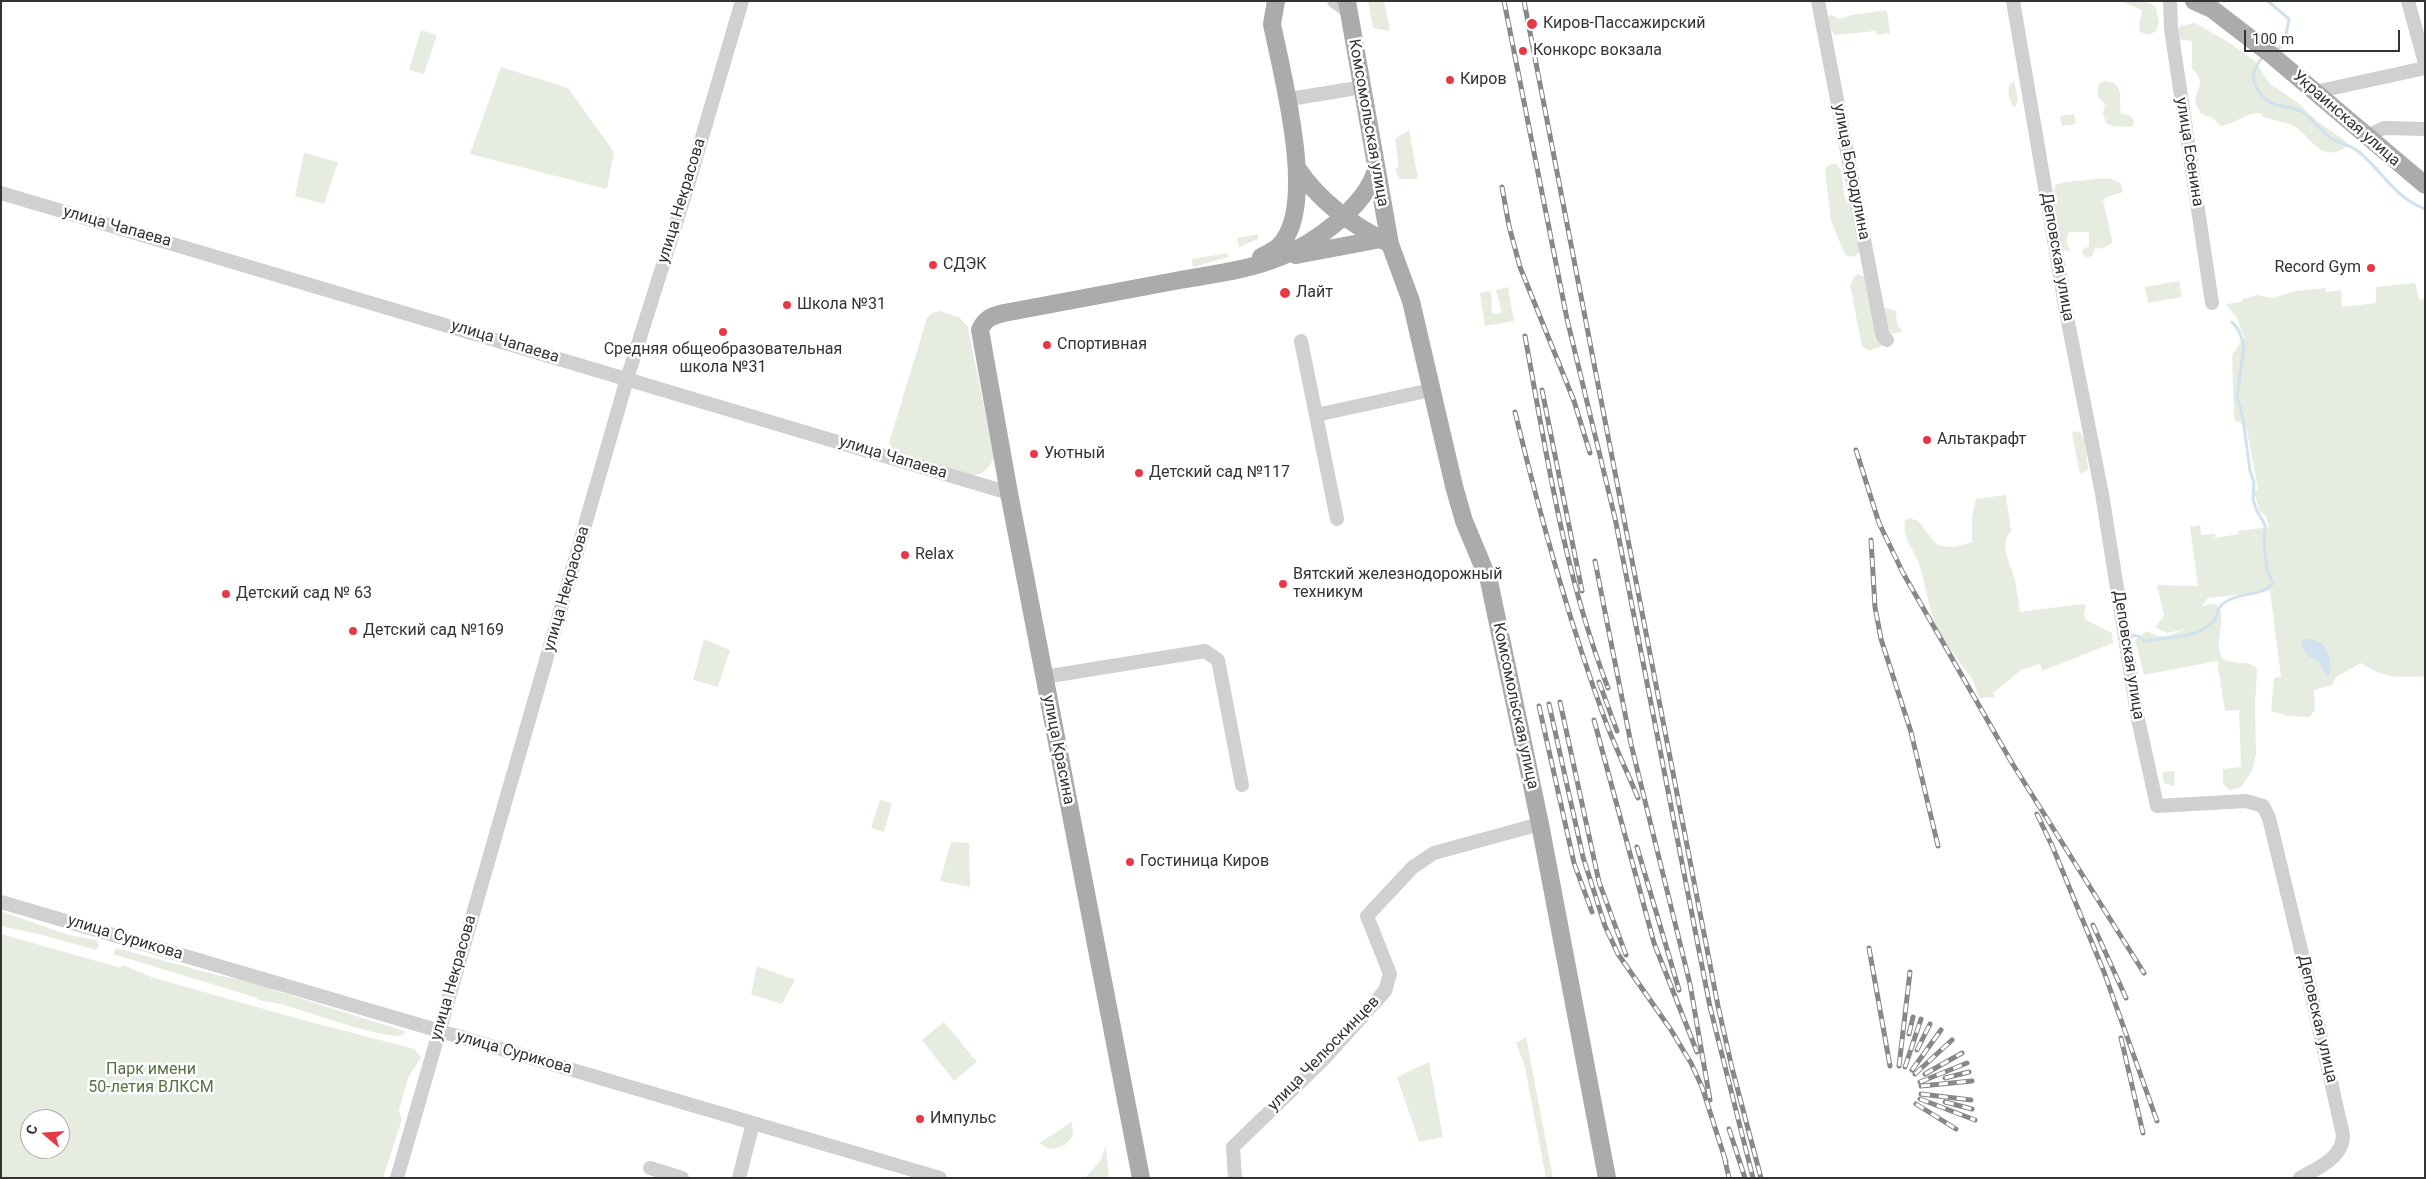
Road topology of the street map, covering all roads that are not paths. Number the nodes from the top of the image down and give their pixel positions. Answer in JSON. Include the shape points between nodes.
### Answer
{"nodes":[{"id":1,"x":742,"y":1,"type":"edge"},
{"id":2,"x":1264,"y":1,"type":"edge"},
{"id":3,"x":1276,"y":1,"type":"edge"},
{"id":4,"x":1334,"y":1,"type":"edge"},
{"id":5,"x":1818,"y":1,"type":"edge"},
{"id":6,"x":2013,"y":1,"type":"edge"},
{"id":7,"x":2170,"y":1,"type":"edge"},
{"id":8,"x":2194,"y":1,"type":"edge"},
{"id":9,"x":2408,"y":1,"type":"edge"},
{"id":10,"x":1348,"y":7,"type":"edge"},
{"id":11,"x":1272,"y":24,"type":"junction"},
{"id":12,"x":2425,"y":63,"type":"edge"},
{"id":13,"x":2425,"y":68,"type":"edge"},
{"id":14,"x":1351,"y":89,"type":"dead end"},
{"id":15,"x":2315,"y":92,"type":"junction"},
{"id":16,"x":1296,"y":98,"type":"dead end"},
{"id":17,"x":2425,"y":129,"type":"edge"},
{"id":18,"x":2367,"y":136,"type":"junction"},
{"id":19,"x":1297,"y":168,"type":"junction"},
{"id":20,"x":1376,"y":170,"type":"junction"},
{"id":21,"x":2425,"y":185,"type":"edge"},
{"id":22,"x":1,"y":193,"type":"edge"},
{"id":23,"x":1343,"y":216,"type":"junction"},
{"id":24,"x":1385,"y":242,"type":"junction"},
{"id":25,"x":1278,"y":258,"type":"junction"},
{"id":26,"x":1246,"y":267,"type":"junction"},
{"id":27,"x":2212,"y":304,"type":"dead end"},
{"id":28,"x":1887,"y":340,"type":"dead end"},
{"id":29,"x":1301,"y":341,"type":"dead end"},
{"id":30,"x":626,"y":380,"type":"junction"},
{"id":31,"x":1431,"y":390,"type":"junction"},
{"id":32,"x":1316,"y":415,"type":"junction"},
{"id":33,"x":1009,"y":493,"type":"junction"},
{"id":34,"x":1337,"y":519,"type":"dead end"},
{"id":35,"x":1044,"y":677,"type":"junction"},
{"id":36,"x":1242,"y":785,"type":"dead end"},
{"id":37,"x":1540,"y":824,"type":"junction"},
{"id":38,"x":1,"y":902,"type":"edge"},
{"id":39,"x":438,"y":1031,"type":"junction"},
{"id":40,"x":753,"y":1123,"type":"junction"},
{"id":41,"x":650,"y":1168,"type":"dead end"},
{"id":42,"x":923,"y":1175,"type":"edge"},
{"id":43,"x":396,"y":1178,"type":"edge"},
{"id":44,"x":682,"y":1178,"type":"edge"},
{"id":45,"x":739,"y":1178,"type":"edge"},
{"id":46,"x":940,"y":1178,"type":"edge"},
{"id":47,"x":1141,"y":1178,"type":"edge"},
{"id":48,"x":1235,"y":1178,"type":"edge"},
{"id":49,"x":1607,"y":1178,"type":"edge"},
{"id":50,"x":2300,"y":1178,"type":"edge"}],
"edges":[{"from":1,"to":30,"type":"street","name":"улица Некрасова"},
{"from":2,"to":11,"type":"street","name":"Комсомольская улица"},
{"from":3,"to":11,"type":"main road","name":"Комсомольская улица"},
{"from":4,"to":10,"type":"street"},
{"from":5,"to":28,"type":"street","name":"улица Бородулина","via":[[1878,315],[1883,337]]},
{"from":6,"to":50,"type":"street","name":"Деповская улица","via":[[2068,322],[2102,494],[2138,717],[2157,806],[2246,801],[2260,804],[2269,818],[2343,1135],[2342,1147],[2335,1155]]},
{"from":7,"to":27,"type":"street","name":"улица Есенина","via":[[2171,29]]},
{"from":8,"to":15,"type":"main road","name":"Украинская улица","via":[[2212,9]]},
{"from":9,"to":12,"type":"street"},
{"from":10,"to":20,"type":"main road","name":"Комсомольская улица"},
{"from":11,"to":19,"type":"main road","name":"Комсомольская улица"},
{"from":13,"to":15,"type":"street"},
{"from":14,"to":16,"type":"street"},
{"from":15,"to":18,"type":"main road","name":"Украинская улица"},
{"from":17,"to":18,"type":"street","via":[[2384,128]]},
{"from":18,"to":21,"type":"main road","name":"Украинская улица"},
{"from":19,"to":23,"type":"main road","name":"Комсомольская улица","via":[[1320,198]]},
{"from":19,"to":26,"type":"main road","name":"Комсомольская улица","via":[[1297,204],[1286,235],[1280,245]]},
{"from":20,"to":23,"type":"main road","via":[[1364,193]]},
{"from":20,"to":24,"type":"main road","name":"Комсомольская улица"},
{"from":22,"to":30,"type":"street","name":"улица Чапаева"},
{"from":23,"to":24,"type":"main road","name":"Комсомольская улица"},
{"from":23,"to":25,"type":"main road","via":[[1310,243]]},
{"from":24,"to":25,"type":"main road"},
{"from":24,"to":31,"type":"main road","name":"Комсомольская улица","via":[[1411,301]]},
{"from":25,"to":26,"type":"main road"},
{"from":26,"to":33,"type":"main road","name":"улица Красина","via":[[1004,313],[984,322],[980,341]]},
{"from":29,"to":32,"type":"street"},
{"from":30,"to":33,"type":"street","name":"улица Чапаева"},
{"from":30,"to":39,"type":"street","name":"улица Некрасова"},
{"from":31,"to":32,"type":"street"},
{"from":31,"to":37,"type":"main road","name":"Комсомольская улица","via":[[1464,521],[1489,581]]},
{"from":32,"to":34,"type":"street"},
{"from":33,"to":35,"type":"main road","name":"улица Красина"},
{"from":35,"to":36,"type":"street","via":[[1206,651],[1218,660]]},
{"from":35,"to":47,"type":"main road","name":"улица Красина"},
{"from":37,"to":48,"type":"street","name":"улица Челюскинцев","via":[[1434,853],[1413,867],[1366,916],[1390,974],[1385,991],[1322,1061],[1233,1147]]},
{"from":37,"to":49,"type":"main road","name":"Комсомольская улица"},
{"from":38,"to":39,"type":"street","name":"улица Сурикова"},
{"from":39,"to":40,"type":"street","name":"улица Сурикова"},
{"from":39,"to":43,"type":"street","name":"улица Некрасова"},
{"from":40,"to":42,"type":"street","name":"улица Сурикова"},
{"from":40,"to":45,"type":"street"},
{"from":41,"to":44,"type":"street"},
{"from":42,"to":46,"type":"street","name":"улица Сурикова"}]}
